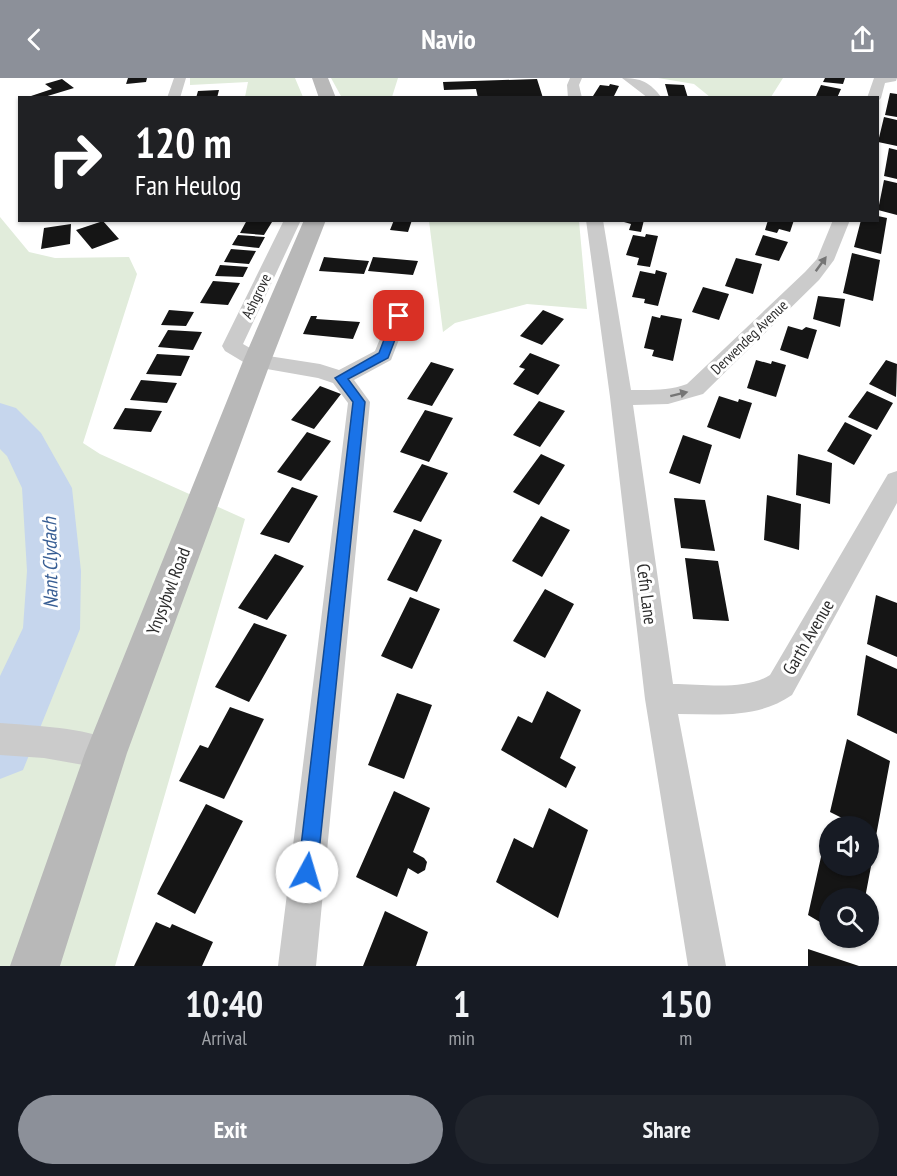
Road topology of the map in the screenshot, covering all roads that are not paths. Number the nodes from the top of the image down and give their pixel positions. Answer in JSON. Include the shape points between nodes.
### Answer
{"nodes":[{"id":1,"x":180,"y":78,"type":"edge"},
{"id":2,"x":320,"y":78,"type":"edge"},
{"id":3,"x":576,"y":78,"type":"edge"},
{"id":4,"x":628,"y":78,"type":"edge"},
{"id":5,"x":891,"y":78,"type":"edge"},
{"id":6,"x":897,"y":79,"type":"edge"},
{"id":7,"x":173,"y":96,"type":"edge"},
{"id":8,"x":327,"y":96,"type":"edge"},
{"id":9,"x":575,"y":96,"type":"edge"},
{"id":10,"x":654,"y":96,"type":"edge"},
{"id":11,"x":875,"y":96,"type":"edge"},
{"id":12,"x":292,"y":222,"type":"edge"},
{"id":13,"x":314,"y":222,"type":"edge"},
{"id":14,"x":594,"y":222,"type":"edge"},
{"id":15,"x":841,"y":222,"type":"edge"},
{"id":16,"x":406,"y":296,"type":"dead end"},
{"id":17,"x":256,"y":361,"type":"junction"},
{"id":18,"x":341,"y":378,"type":"junction"},
{"id":19,"x":621,"y":397,"type":"junction"},
{"id":20,"x":897,"y":481,"type":"edge"},
{"id":21,"x":660,"y":699,"type":"junction"},
{"id":22,"x":0,"y":739,"type":"edge"},
{"id":23,"x":106,"y":753,"type":"junction"},
{"id":24,"x":35,"y":966,"type":"edge"},
{"id":25,"x":297,"y":966,"type":"edge"},
{"id":26,"x":707,"y":966,"type":"edge"}],
"edges":[{"from":1,"to":7,"type":"street"},
{"from":2,"to":8,"type":"main road"},
{"from":3,"to":9,"type":"street"},
{"from":4,"to":10,"type":"street"},
{"from":5,"to":6,"type":"street"},
{"from":5,"to":11,"type":"street","via":[[879,80]]},
{"from":12,"to":17,"type":"street","name":"Ashgrove","via":[[232,346]]},
{"from":13,"to":17,"type":"main road","name":"Ynysybwl Road"},
{"from":14,"to":19,"type":"street","name":"Cefn Lane"},
{"from":19,"to":15,"type":"street","name":"Derwendeg Avenue","one_way":true,"via":[[655,398],[695,389],[812,276],[825,260]]},
{"from":16,"to":18,"type":"street","via":[[384,355]]},
{"from":17,"to":18,"type":"street"},
{"from":17,"to":23,"type":"main road","name":"Ynysybwl Road"},
{"from":18,"to":25,"type":"street","via":[[359,402]]},
{"from":19,"to":21,"type":"street","name":"Cefn Lane"},
{"from":20,"to":21,"type":"street","name":"Garth Avenue","via":[[781,685],[766,695],[736,699]]},
{"from":21,"to":26,"type":"street","name":"Cefn Lane"},
{"from":22,"to":23,"type":"street"},
{"from":23,"to":24,"type":"main road","name":"Ynysybwl Road"}]}
